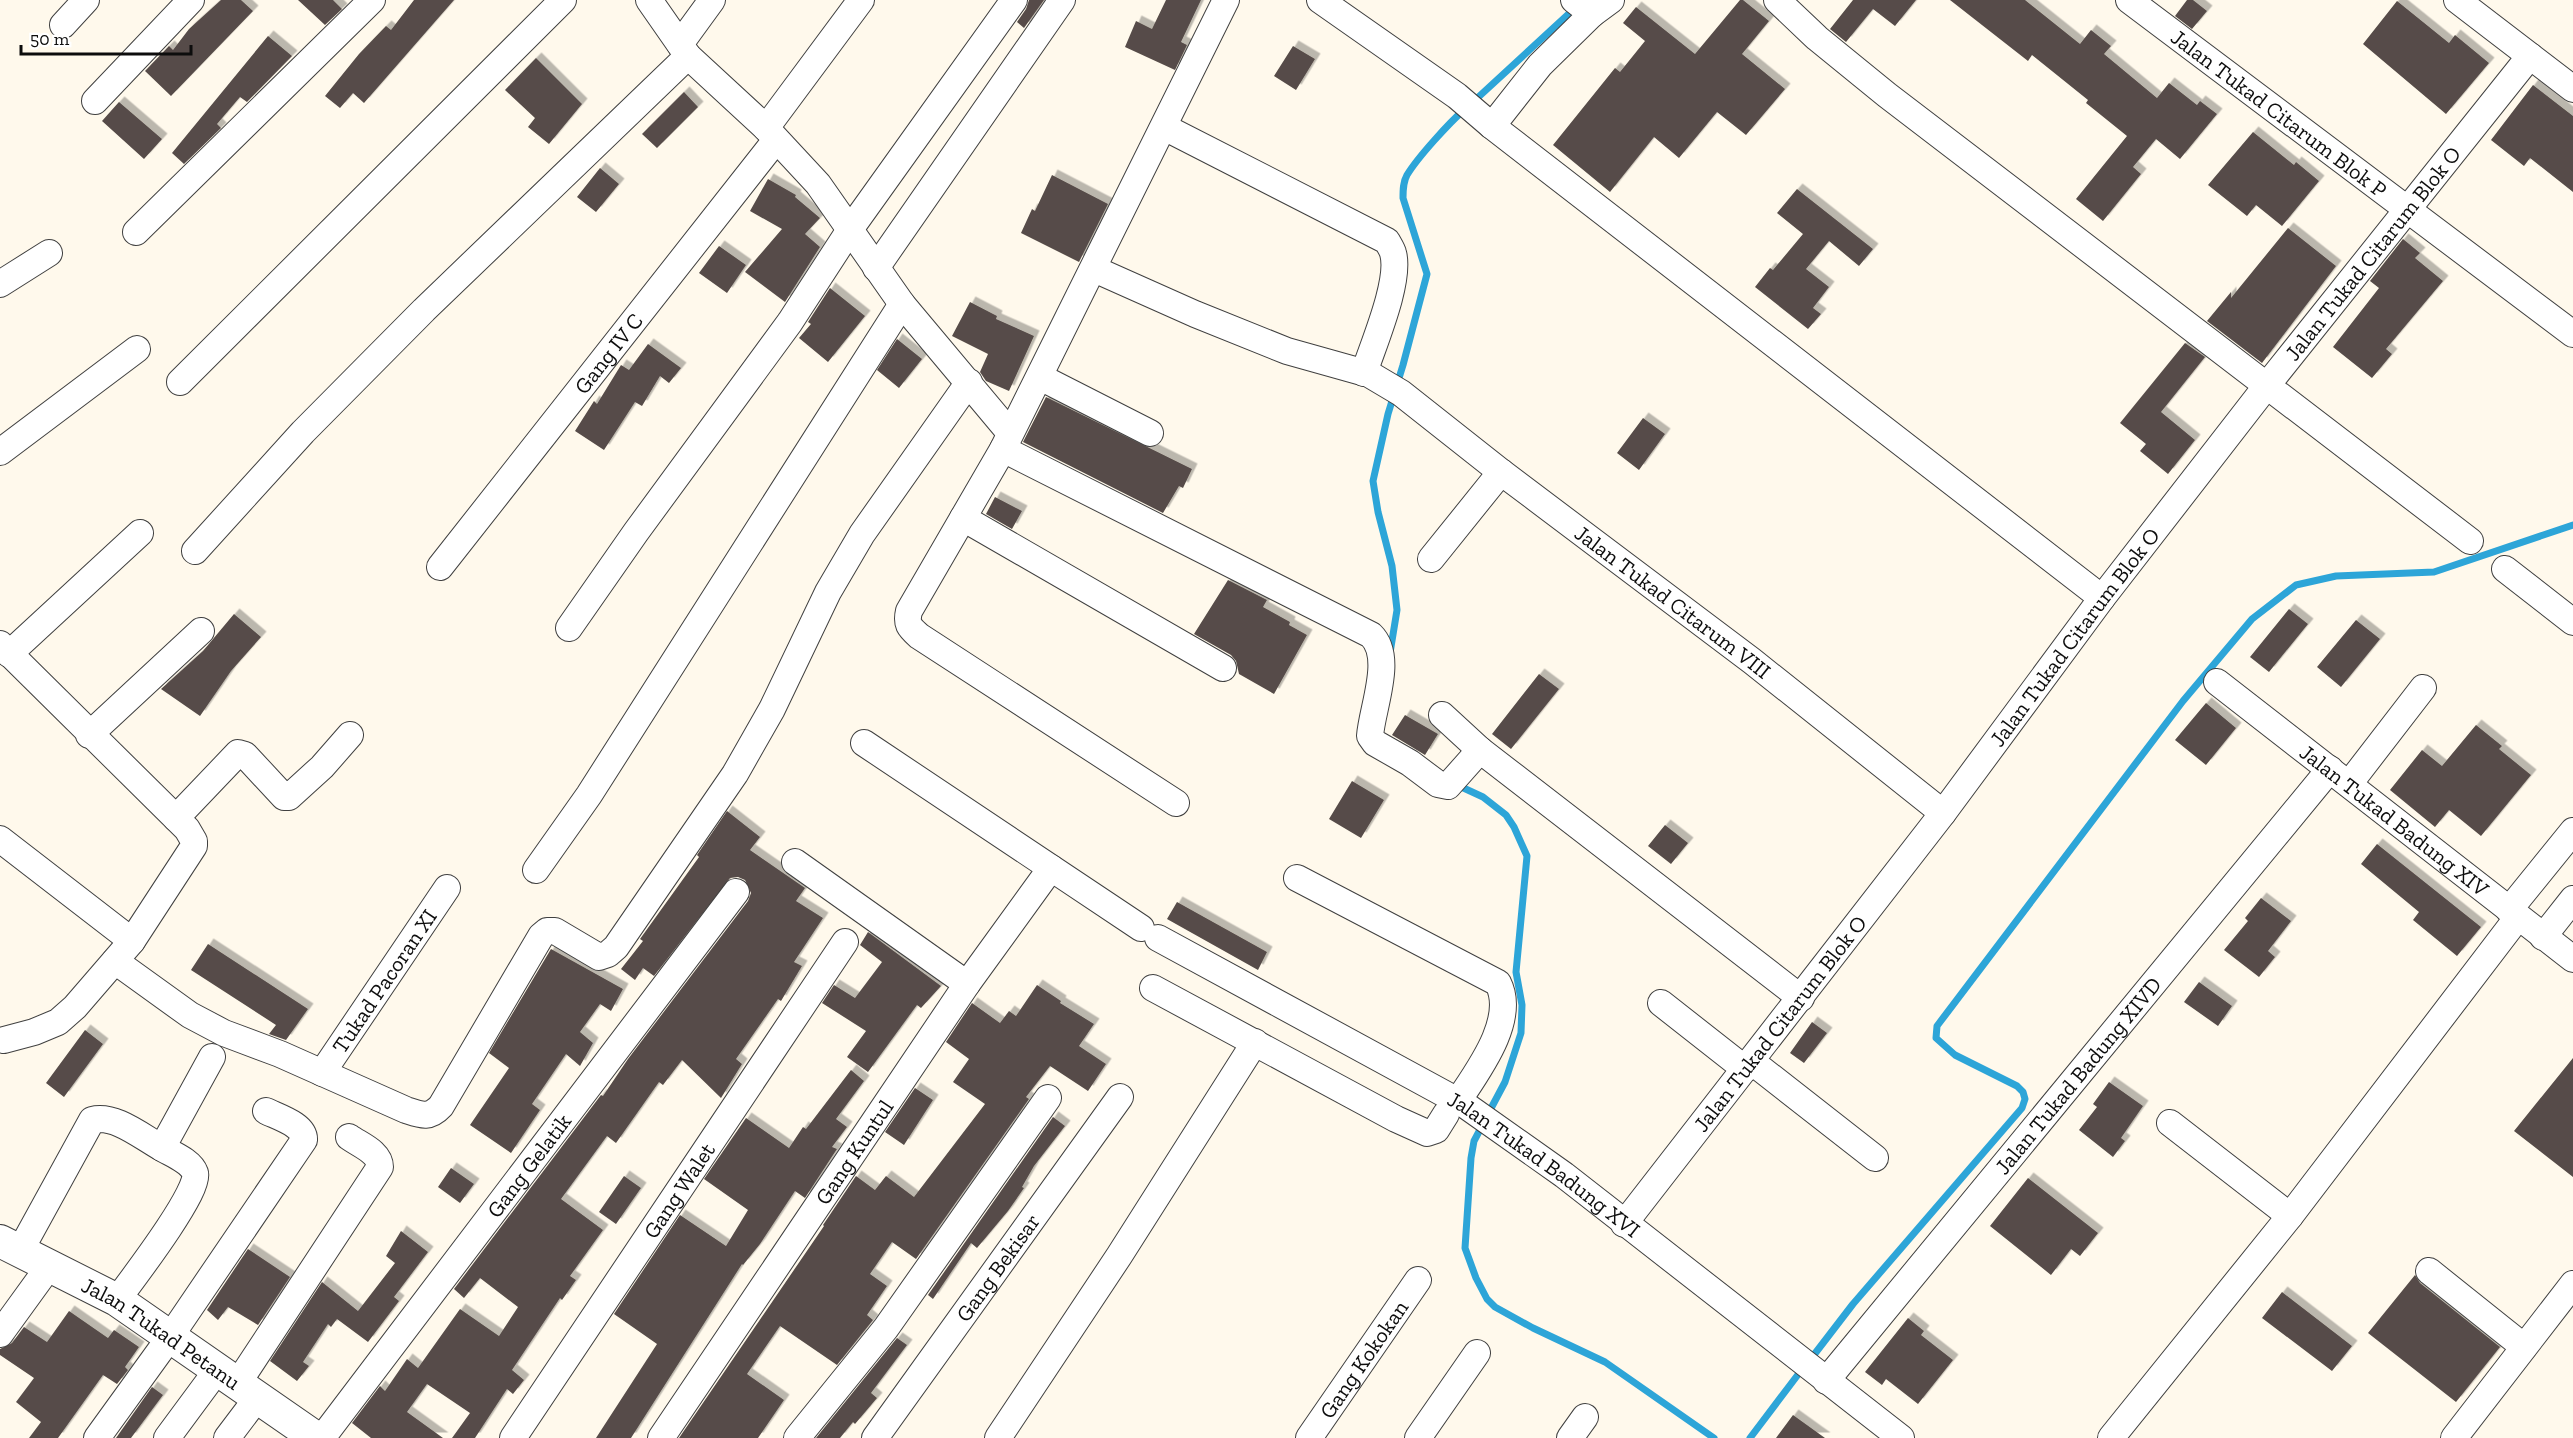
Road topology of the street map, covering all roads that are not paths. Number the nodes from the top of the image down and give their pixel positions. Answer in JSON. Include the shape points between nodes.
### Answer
{"nodes":[{"id":1,"x":86,"y":0,"type":"edge"},
{"id":2,"x":191,"y":0,"type":"edge"},
{"id":3,"x":372,"y":0,"type":"edge"},
{"id":4,"x":563,"y":0,"type":"edge"},
{"id":5,"x":649,"y":0,"type":"edge"},
{"id":6,"x":712,"y":0,"type":"edge"},
{"id":7,"x":861,"y":0,"type":"edge"},
{"id":8,"x":1014,"y":0,"type":"edge"},
{"id":9,"x":1062,"y":0,"type":"edge"},
{"id":10,"x":1226,"y":0,"type":"edge"},
{"id":11,"x":1320,"y":0,"type":"edge"},
{"id":12,"x":1777,"y":0,"type":"edge"},
{"id":13,"x":2128,"y":0,"type":"edge"},
{"id":14,"x":2457,"y":0,"type":"edge"},
{"id":15,"x":1591,"y":6,"type":"edge"},
{"id":16,"x":63,"y":25,"type":"dead end"},
{"id":17,"x":684,"y":50,"type":"junction"},
{"id":18,"x":2530,"y":56,"type":"junction"},
{"id":19,"x":2573,"y":89,"type":"edge"},
{"id":20,"x":95,"y":101,"type":"dead end"},
{"id":21,"x":1487,"y":122,"type":"junction"},
{"id":22,"x":1164,"y":127,"type":"junction"},
{"id":23,"x":771,"y":134,"type":"junction"},
{"id":24,"x":2406,"y":209,"type":"junction"},
{"id":25,"x":851,"y":228,"type":"junction"},
{"id":26,"x":136,"y":232,"type":"dead end"},
{"id":27,"x":49,"y":253,"type":"dead end"},
{"id":28,"x":876,"y":268,"type":"junction"},
{"id":29,"x":1094,"y":269,"type":"junction"},
{"id":30,"x":0,"y":284,"type":"edge"},
{"id":31,"x":902,"y":304,"type":"junction"},
{"id":32,"x":2573,"y":334,"type":"edge"},
{"id":33,"x":137,"y":349,"type":"dead end"},
{"id":34,"x":1366,"y":374,"type":"junction"},
{"id":35,"x":1040,"y":377,"type":"junction"},
{"id":36,"x":180,"y":382,"type":"dead end"},
{"id":37,"x":969,"y":382,"type":"junction"},
{"id":38,"x":2268,"y":384,"type":"junction"},
{"id":39,"x":1150,"y":433,"type":"dead end"},
{"id":40,"x":1007,"y":441,"type":"junction"},
{"id":41,"x":0,"y":452,"type":"edge"},
{"id":42,"x":1501,"y":472,"type":"junction"},
{"id":43,"x":963,"y":518,"type":"junction"},
{"id":44,"x":140,"y":533,"type":"dead end"},
{"id":45,"x":2470,"y":541,"type":"dead end"},
{"id":46,"x":195,"y":551,"type":"dead end"},
{"id":47,"x":1431,"y":559,"type":"dead end"},
{"id":48,"x":440,"y":567,"type":"dead end"},
{"id":49,"x":2505,"y":569,"type":"dead end"},
{"id":50,"x":2102,"y":598,"type":"junction"},
{"id":51,"x":2573,"y":622,"type":"edge"},
{"id":52,"x":569,"y":628,"type":"dead end"},
{"id":53,"x":201,"y":631,"type":"dead end"},
{"id":54,"x":5,"y":649,"type":"edge"},
{"id":55,"x":1223,"y":668,"type":"dead end"},
{"id":56,"x":2217,"y":682,"type":"dead end"},
{"id":57,"x":2423,"y":688,"type":"dead end"},
{"id":58,"x":1442,"y":715,"type":"dead end"},
{"id":59,"x":89,"y":735,"type":"junction"},
{"id":60,"x":350,"y":735,"type":"dead end"},
{"id":61,"x":864,"y":743,"type":"dead end"},
{"id":62,"x":1474,"y":757,"type":"junction"},
{"id":63,"x":2340,"y":777,"type":"junction"},
{"id":64,"x":1176,"y":803,"type":"dead end"},
{"id":65,"x":1943,"y":813,"type":"junction"},
{"id":66,"x":176,"y":818,"type":"junction"},
{"id":67,"x":2573,"y":831,"type":"edge"},
{"id":68,"x":0,"y":839,"type":"edge"},
{"id":69,"x":795,"y":862,"type":"dead end"},
{"id":70,"x":1051,"y":868,"type":"junction"},
{"id":71,"x":536,"y":870,"type":"dead end"},
{"id":72,"x":1296,"y":878,"type":"dead end"},
{"id":73,"x":447,"y":888,"type":"dead end"},
{"id":74,"x":736,"y":892,"type":"dead end"},
{"id":75,"x":2573,"y":899,"type":"edge"},
{"id":76,"x":2513,"y":914,"type":"junction"},
{"id":77,"x":2543,"y":937,"type":"junction"},
{"id":78,"x":132,"y":941,"type":"junction"},
{"id":79,"x":845,"y":942,"type":"dead end"},
{"id":80,"x":2573,"y":959,"type":"edge"},
{"id":81,"x":115,"y":961,"type":"junction"},
{"id":82,"x":967,"y":984,"type":"junction"},
{"id":83,"x":1153,"y":988,"type":"dead end"},
{"id":84,"x":1801,"y":998,"type":"junction"},
{"id":85,"x":1661,"y":1003,"type":"dead end"},
{"id":86,"x":1,"y":1040,"type":"edge"},
{"id":87,"x":1255,"y":1042,"type":"junction"},
{"id":88,"x":212,"y":1057,"type":"dead end"},
{"id":89,"x":1748,"y":1065,"type":"junction"},
{"id":90,"x":322,"y":1073,"type":"junction"},
{"id":91,"x":1119,"y":1097,"type":"dead end"},
{"id":92,"x":1048,"y":1098,"type":"dead end"},
{"id":93,"x":1456,"y":1107,"type":"junction"},
{"id":94,"x":266,"y":1111,"type":"dead end"},
{"id":95,"x":2170,"y":1123,"type":"dead end"},
{"id":96,"x":349,"y":1137,"type":"dead end"},
{"id":97,"x":162,"y":1148,"type":"junction"},
{"id":98,"x":1875,"y":1158,"type":"dead end"},
{"id":99,"x":2290,"y":1216,"type":"junction"},
{"id":100,"x":1624,"y":1224,"type":"junction"},
{"id":101,"x":10,"y":1246,"type":"edge"},
{"id":102,"x":50,"y":1266,"type":"junction"},
{"id":103,"x":2429,"y":1271,"type":"dead end"},
{"id":104,"x":1418,"y":1280,"type":"dead end"},
{"id":105,"x":2573,"y":1284,"type":"edge"},
{"id":106,"x":117,"y":1299,"type":"junction"},
{"id":107,"x":0,"y":1334,"type":"edge"},
{"id":108,"x":170,"y":1337,"type":"junction"},
{"id":109,"x":2524,"y":1347,"type":"junction"},
{"id":110,"x":1477,"y":1353,"type":"dead end"},
{"id":111,"x":1821,"y":1376,"type":"junction"},
{"id":112,"x":238,"y":1383,"type":"junction"},
{"id":113,"x":1585,"y":1417,"type":"dead end"},
{"id":114,"x":97,"y":1438,"type":"edge"},
{"id":115,"x":167,"y":1438,"type":"edge"},
{"id":116,"x":227,"y":1438,"type":"edge"},
{"id":117,"x":316,"y":1438,"type":"edge"},
{"id":118,"x":322,"y":1438,"type":"edge"},
{"id":119,"x":513,"y":1438,"type":"edge"},
{"id":120,"x":661,"y":1438,"type":"edge"},
{"id":121,"x":797,"y":1438,"type":"edge"},
{"id":122,"x":875,"y":1438,"type":"edge"},
{"id":123,"x":998,"y":1438,"type":"edge"},
{"id":124,"x":1309,"y":1438,"type":"edge"},
{"id":125,"x":1418,"y":1438,"type":"edge"},
{"id":126,"x":1570,"y":1438,"type":"edge"},
{"id":127,"x":1901,"y":1438,"type":"edge"},
{"id":128,"x":2111,"y":1438,"type":"edge"},
{"id":129,"x":2454,"y":1438,"type":"edge"}],
"edges":[{"from":1,"to":16,"type":"street"},
{"from":2,"to":20,"type":"street"},
{"from":3,"to":26,"type":"street"},
{"from":4,"to":36,"type":"street"},
{"from":5,"to":17,"type":"street"},
{"from":6,"to":17,"type":"street"},
{"from":7,"to":23,"type":"street","name":"Gang IV C"},
{"from":8,"to":25,"type":"street"},
{"from":9,"to":28,"type":"street"},
{"from":10,"to":22,"type":"street"},
{"from":11,"to":21,"type":"street","via":[[1457,96]]},
{"from":12,"to":38,"type":"street","via":[[1816,38],[1887,95]]},
{"from":13,"to":24,"type":"street","name":"Jalan Tukad Citarum Blok P"},
{"from":14,"to":18,"type":"street"},
{"from":15,"to":21,"type":"street"},
{"from":17,"to":23,"type":"street"},
{"from":17,"to":46,"type":"street","via":[[303,432]]},
{"from":18,"to":19,"type":"street"},
{"from":18,"to":24,"type":"street","name":"Jalan Tukad Citarum Blok O"},
{"from":21,"to":50,"type":"street"},
{"from":22,"to":29,"type":"street"},
{"from":22,"to":34,"type":"street","via":[[1387,241],[1394,254],[1394,274]]},
{"from":23,"to":25,"type":"street","via":[[818,184]]},
{"from":23,"to":48,"type":"street","name":"Gang IV C"},
{"from":24,"to":32,"type":"street","name":"Jalan Tukad Citarum Blok P"},
{"from":24,"to":38,"type":"street","name":"Jalan Tukad Citarum Blok O"},
{"from":25,"to":28,"type":"street"},
{"from":25,"to":52,"type":"street","via":[[790,322]]},
{"from":27,"to":30,"type":"street"},
{"from":28,"to":31,"type":"street"},
{"from":29,"to":34,"type":"street","name":"Jalan Tukad Citarum VIII","via":[[1287,351]]},
{"from":29,"to":35,"type":"street"},
{"from":31,"to":37,"type":"street"},
{"from":31,"to":71,"type":"street","via":[[589,795]]},
{"from":33,"to":41,"type":"street"},
{"from":34,"to":42,"type":"street","name":"Jalan Tukad Citarum VIII","via":[[1401,393]]},
{"from":35,"to":39,"type":"street"},
{"from":35,"to":40,"type":"street"},
{"from":37,"to":40,"type":"street"},
{"from":37,"to":90,"type":"street","via":[[862,534],[828,591],[772,709],[735,774],[616,946],[599,957],[555,931],[541,936],[434,1113],[426,1116],[406,1110]]},
{"from":38,"to":45,"type":"street"},
{"from":38,"to":50,"type":"street","name":"Jalan Tukad Citarum Blok O"},
{"from":40,"to":43,"type":"street"},
{"from":40,"to":62,"type":"street","via":[[1371,635],[1380,647],[1382,673],[1370,736],[1375,742],[1438,784],[1448,786]]},
{"from":42,"to":47,"type":"street"},
{"from":42,"to":65,"type":"street","name":"Jalan Tukad Citarum VIII","via":[[1752,661]]},
{"from":43,"to":55,"type":"street"},
{"from":43,"to":64,"type":"street","via":[[909,611],[909,627]]},
{"from":44,"to":54,"type":"street"},
{"from":49,"to":51,"type":"street"},
{"from":50,"to":65,"type":"street","name":"Jalan Tukad Citarum Blok O"},
{"from":53,"to":59,"type":"street"},
{"from":54,"to":59,"type":"street"},
{"from":56,"to":63,"type":"street","name":"Jalan Tukad Badung XIV"},
{"from":57,"to":63,"type":"street","name":"Jalan Tukad Badung XIVD"},
{"from":58,"to":62,"type":"street"},
{"from":59,"to":66,"type":"street"},
{"from":60,"to":66,"type":"street","via":[[289,797],[276,791],[245,755],[238,753]]},
{"from":61,"to":70,"type":"street","name":"Jalan Tukad Badung XVI"},
{"from":62,"to":84,"type":"street"},
{"from":63,"to":76,"type":"street","name":"Jalan Tukad Badung XIV"},
{"from":63,"to":111,"type":"street","name":"Jalan Tukad Badung XIVD"},
{"from":65,"to":84,"type":"street","name":"Jalan Tukad Citarum Blok O"},
{"from":66,"to":78,"type":"street","via":[[187,829],[194,846]]},
{"from":67,"to":76,"type":"street"},
{"from":68,"to":78,"type":"street"},
{"from":69,"to":82,"type":"street"},
{"from":70,"to":82,"type":"street","name":"Gang Kuntul"},
{"from":70,"to":93,"type":"street","name":"Jalan Tukad Badung XVI","via":[[1150,933]]},
{"from":72,"to":93,"type":"street","via":[[1498,983],[1502,1010],[1493,1045]]},
{"from":73,"to":90,"type":"street","name":"Tukad Pacoran XI"},
{"from":74,"to":118,"type":"street","name":"Gang Gelatik"},
{"from":75,"to":77,"type":"street"},
{"from":76,"to":77,"type":"street","name":"Jalan Tukad Badung XIV"},
{"from":76,"to":99,"type":"street"},
{"from":77,"to":80,"type":"street","name":"Jalan Tukad Badung XIV"},
{"from":78,"to":81,"type":"street"},
{"from":79,"to":119,"type":"street","name":"Gang Walet"},
{"from":81,"to":86,"type":"street","via":[[58,1022]]},
{"from":81,"to":90,"type":"street","via":[[190,1015]]},
{"from":82,"to":120,"type":"street","name":"Gang Kuntul"},
{"from":83,"to":87,"type":"street"},
{"from":84,"to":89,"type":"street","name":"Jalan Tukad Citarum Blok O"},
{"from":85,"to":89,"type":"street"},
{"from":87,"to":93,"type":"street","via":[[1427,1132],[1436,1130]]},
{"from":87,"to":123,"type":"street"},
{"from":88,"to":97,"type":"street"},
{"from":89,"to":98,"type":"street"},
{"from":89,"to":100,"type":"street","name":"Jalan Tukad Citarum Blok O"},
{"from":91,"to":122,"type":"street","name":"Gang Bekisar"},
{"from":92,"to":121,"type":"street","via":[[886,1328]]},
{"from":93,"to":100,"type":"street","name":"Jalan Tukad Badung XVI","via":[[1504,1133]]},
{"from":94,"to":108,"type":"street","via":[[300,1129],[304,1140]]},
{"from":95,"to":99,"type":"street"},
{"from":96,"to":112,"type":"street","via":[[376,1155],[380,1167]]},
{"from":97,"to":101,"type":"street","via":[[113,1121],[92,1120]]},
{"from":97,"to":106,"type":"street","via":[[186,1162],[195,1171],[196,1181],[188,1200]]},
{"from":99,"to":128,"type":"street"},
{"from":100,"to":111,"type":"street","name":"Jalan Tukad Badung XVI"},
{"from":101,"to":102,"type":"street","name":"Jalan Tukad Petanu"},
{"from":102,"to":106,"type":"street","name":"Jalan Tukad Petanu"},
{"from":102,"to":107,"type":"street"},
{"from":103,"to":109,"type":"street"},
{"from":104,"to":124,"type":"street","name":"Gang Kokokan"},
{"from":105,"to":109,"type":"street"},
{"from":106,"to":108,"type":"street","name":"Jalan Tukad Petanu"},
{"from":108,"to":112,"type":"street","name":"Jalan Tukad Petanu"},
{"from":108,"to":114,"type":"street"},
{"from":109,"to":129,"type":"street"},
{"from":110,"to":125,"type":"street"},
{"from":111,"to":127,"type":"street","name":"Jalan Tukad Badung XVI"},
{"from":112,"to":115,"type":"street"},
{"from":112,"to":116,"type":"street"},
{"from":112,"to":117,"type":"street","name":"Jalan Tukad Petanu"},
{"from":113,"to":126,"type":"street"}]}
